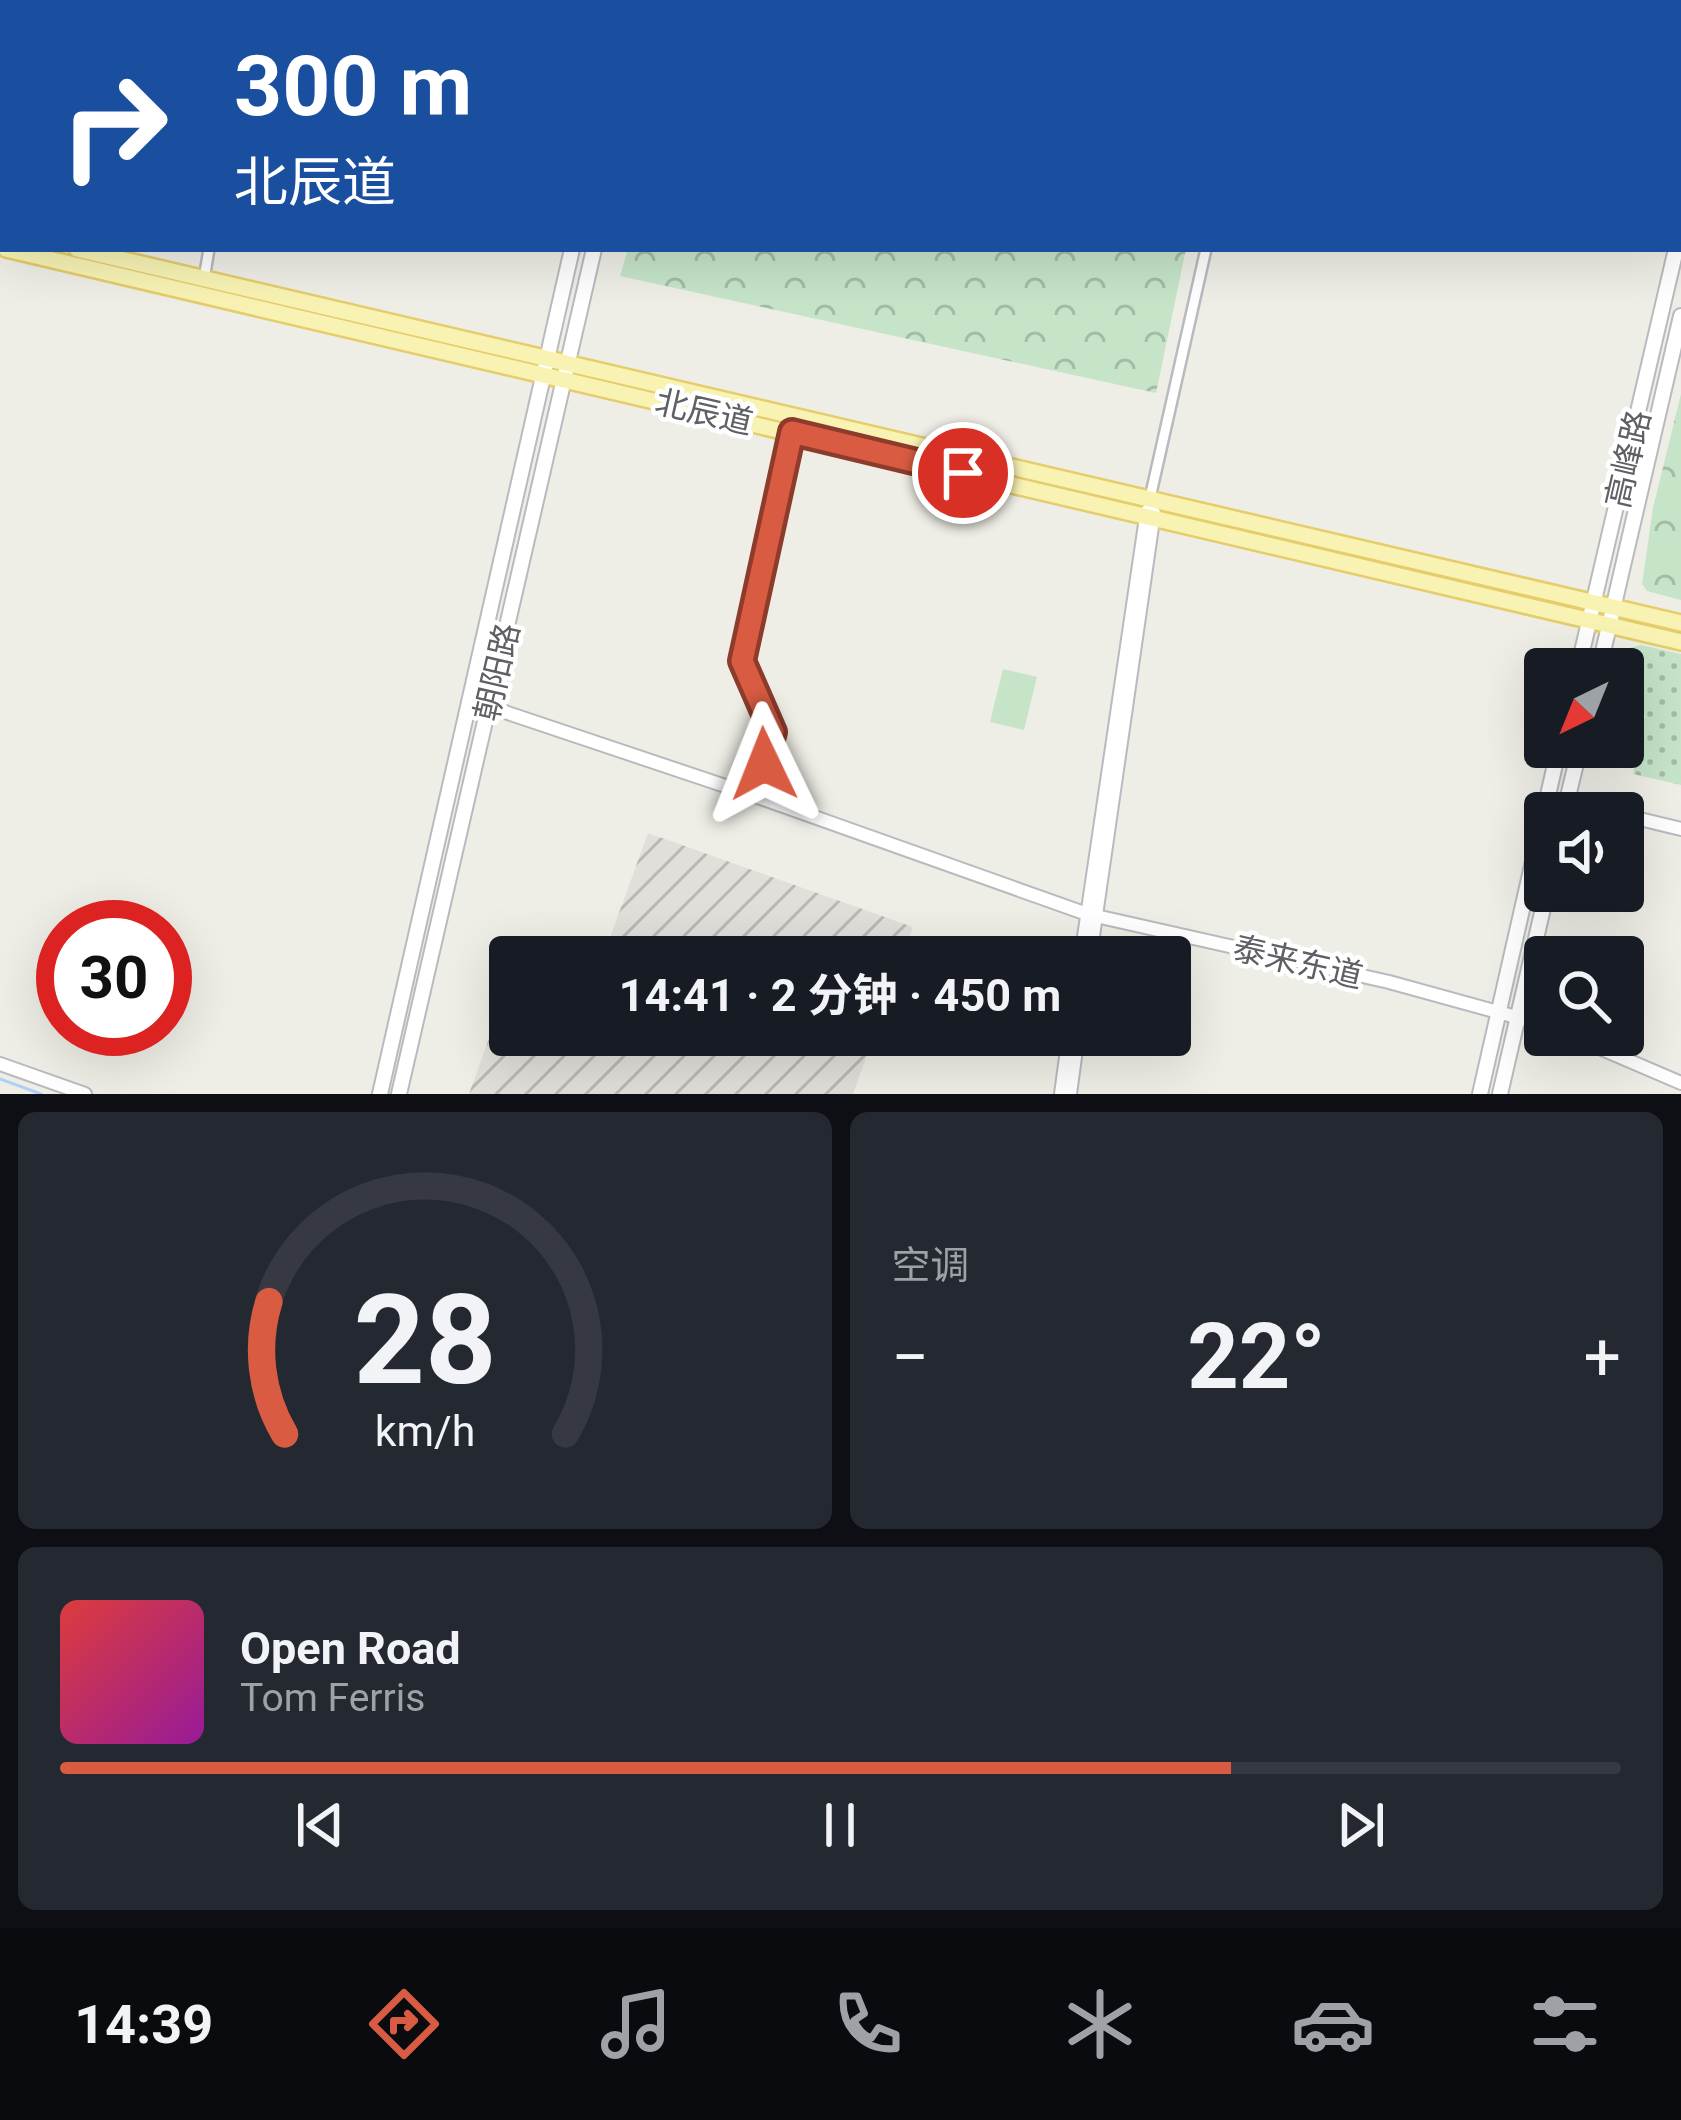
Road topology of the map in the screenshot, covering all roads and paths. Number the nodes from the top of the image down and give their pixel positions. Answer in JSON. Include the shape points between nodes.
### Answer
{"nodes":[{"id":1,"x":23,"y":252,"type":"edge"},
{"id":2,"x":87,"y":252,"type":"edge"},
{"id":3,"x":206,"y":252,"type":"edge"},
{"id":4,"x":571,"y":252,"type":"edge"},
{"id":5,"x":593,"y":252,"type":"edge"},
{"id":6,"x":1205,"y":252,"type":"edge"},
{"id":7,"x":1675,"y":252,"type":"edge"},
{"id":8,"x":200,"y":287,"type":"junction"},
{"id":9,"x":1681,"y":316,"type":"edge"},
{"id":10,"x":545,"y":367,"type":"junction"},
{"id":11,"x":566,"y":371,"type":"junction"},
{"id":12,"x":792,"y":432,"type":"junction"},
{"id":13,"x":1150,"y":498,"type":"junction"},
{"id":14,"x":1150,"y":517,"type":"junction"},
{"id":15,"x":1594,"y":602,"type":"junction"},
{"id":16,"x":1614,"y":608,"type":"junction"},
{"id":17,"x":1590,"y":621,"type":"junction"},
{"id":18,"x":1681,"y":623,"type":"edge"},
{"id":19,"x":1610,"y":626,"type":"junction"},
{"id":20,"x":1681,"y":642,"type":"edge"},
{"id":21,"x":1583,"y":648,"type":"edge"},
{"id":22,"x":1604,"y":648,"type":"edge"},
{"id":23,"x":470,"y":700,"type":"junction"},
{"id":24,"x":490,"y":705,"type":"junction"},
{"id":25,"x":1554,"y":768,"type":"edge"},
{"id":26,"x":755,"y":796,"type":"junction"},
{"id":27,"x":1644,"y":820,"type":"edge"},
{"id":28,"x":1681,"y":829,"type":"edge"},
{"id":29,"x":1542,"y":912,"type":"edge"},
{"id":30,"x":1091,"y":915,"type":"junction"},
{"id":31,"x":1088,"y":936,"type":"edge"},
{"id":32,"x":1499,"y":1011,"type":"junction"},
{"id":33,"x":1518,"y":1016,"type":"junction"},
{"id":34,"x":1524,"y":1018,"type":"edge"},
{"id":35,"x":1071,"y":1056,"type":"edge"},
{"id":36,"x":1618,"y":1056,"type":"edge"},
{"id":37,"x":0,"y":1064,"type":"edge"},
{"id":38,"x":1681,"y":1083,"type":"edge"},
{"id":39,"x":85,"y":1094,"type":"edge"},
{"id":40,"x":380,"y":1094,"type":"edge"},
{"id":41,"x":399,"y":1094,"type":"edge"},
{"id":42,"x":1065,"y":1094,"type":"edge"},
{"id":43,"x":1480,"y":1094,"type":"edge"},
{"id":44,"x":1500,"y":1094,"type":"edge"}],
"edges":[{"from":1,"to":8,"type":"main road","name":"北辰道"},
{"from":2,"to":8,"type":"main road","name":"北辰道"},
{"from":3,"to":8,"type":"street"},
{"from":4,"to":10,"type":"main road","name":"朝阳路"},
{"from":5,"to":11,"type":"main road","name":"朝阳路"},
{"from":6,"to":13,"type":"street"},
{"from":7,"to":15,"type":"main road","name":"高峰路"},
{"from":8,"to":10,"type":"main road","name":"北辰道"},
{"from":9,"to":16,"type":"main road","name":"高峰路"},
{"from":10,"to":11,"type":"main road","name":"北辰道"},
{"from":10,"to":23,"type":"main road","name":"朝阳路"},
{"from":11,"to":12,"type":"main road","name":"北辰道"},
{"from":11,"to":13,"type":"main road","name":"北辰道"},
{"from":11,"to":24,"type":"main road","name":"朝阳路"},
{"from":12,"to":14,"type":"main road","name":"北辰道"},
{"from":12,"to":26,"type":"street","via":[[742,661],[773,732]]},
{"from":13,"to":14,"type":"street"},
{"from":13,"to":15,"type":"main road","name":"北辰道"},
{"from":14,"to":17,"type":"main road","name":"北辰道"},
{"from":14,"to":30,"type":"street"},
{"from":15,"to":16,"type":"main road","name":"北辰道"},
{"from":15,"to":17,"type":"main road","name":"高峰路"},
{"from":16,"to":18,"type":"main road","name":"北辰道"},
{"from":16,"to":19,"type":"main road","name":"高峰路"},
{"from":17,"to":19,"type":"main road","name":"北辰道"},
{"from":17,"to":21,"type":"main road","name":"高峰路"},
{"from":19,"to":20,"type":"main road","name":"北辰道"},
{"from":19,"to":22,"type":"main road","name":"高峰路"},
{"from":23,"to":24,"type":"street","name":"泰来东道"},
{"from":23,"to":40,"type":"main road","name":"朝阳路"},
{"from":24,"to":26,"type":"street","name":"泰来东道"},
{"from":24,"to":41,"type":"main road","name":"朝阳路"},
{"from":25,"to":32,"type":"main road"},
{"from":26,"to":30,"type":"street","name":"泰来东道"},
{"from":27,"to":28,"type":"street"},
{"from":29,"to":33,"type":"main road"},
{"from":30,"to":31,"type":"street"},
{"from":30,"to":32,"type":"street","name":"泰来东道"},
{"from":32,"to":33,"type":"street","name":"泰来东道"},
{"from":32,"to":43,"type":"main road"},
{"from":33,"to":34,"type":"street","name":"泰来东道"},
{"from":33,"to":44,"type":"main road"},
{"from":35,"to":42,"type":"street"},
{"from":36,"to":38,"type":"street"},
{"from":37,"to":39,"type":"street"}]}
